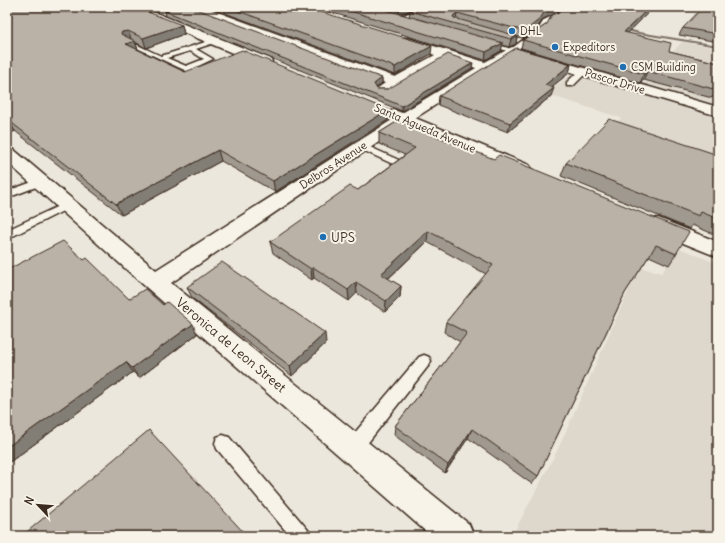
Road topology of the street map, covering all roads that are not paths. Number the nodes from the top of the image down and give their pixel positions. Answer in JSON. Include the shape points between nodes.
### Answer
{"nodes":[{"id":1,"x":132,"y":7,"type":"edge"},
{"id":2,"x":194,"y":7,"type":"edge"},
{"id":3,"x":426,"y":7,"type":"edge"},
{"id":4,"x":226,"y":9,"type":"dead end"},
{"id":5,"x":212,"y":13,"type":"junction"},
{"id":6,"x":560,"y":14,"type":"edge"},
{"id":7,"x":414,"y":23,"type":"edge"},
{"id":8,"x":177,"y":25,"type":"junction"},
{"id":9,"x":392,"y":37,"type":"edge"},
{"id":10,"x":215,"y":41,"type":"junction"},
{"id":11,"x":482,"y":42,"type":"edge"},
{"id":12,"x":129,"y":43,"type":"edge"},
{"id":13,"x":516,"y":44,"type":"junction"},
{"id":14,"x":190,"y":49,"type":"junction"},
{"id":15,"x":445,"y":54,"type":"junction"},
{"id":16,"x":161,"y":58,"type":"junction"},
{"id":17,"x":276,"y":66,"type":"edge"},
{"id":18,"x":487,"y":67,"type":"junction"},
{"id":19,"x":186,"y":69,"type":"junction"},
{"id":20,"x":583,"y":72,"type":"junction"},
{"id":21,"x":195,"y":73,"type":"edge"},
{"id":22,"x":395,"y":82,"type":"junction"},
{"id":23,"x":570,"y":84,"type":"dead end"},
{"id":24,"x":376,"y":92,"type":"edge"},
{"id":25,"x":382,"y":110,"type":"edge"},
{"id":26,"x":718,"y":112,"type":"edge"},
{"id":27,"x":403,"y":119,"type":"junction"},
{"id":28,"x":361,"y":146,"type":"junction"},
{"id":29,"x":7,"y":153,"type":"edge"},
{"id":30,"x":398,"y":163,"type":"edge"},
{"id":31,"x":535,"y":174,"type":"edge"},
{"id":32,"x":40,"y":182,"type":"junction"},
{"id":33,"x":7,"y":195,"type":"edge"},
{"id":34,"x":67,"y":204,"type":"junction"},
{"id":35,"x":645,"y":219,"type":"edge"},
{"id":36,"x":7,"y":235,"type":"edge"},
{"id":37,"x":718,"y":250,"type":"edge"},
{"id":38,"x":155,"y":282,"type":"junction"},
{"id":39,"x":424,"y":361,"type":"dead end"},
{"id":40,"x":223,"y":443,"type":"dead end"},
{"id":41,"x":353,"y":448,"type":"junction"},
{"id":42,"x":302,"y":536,"type":"edge"},
{"id":43,"x":457,"y":536,"type":"edge"}],
"edges":[{"from":1,"to":8,"type":"street"},
{"from":2,"to":5,"type":"street"},
{"from":3,"to":7,"type":"lane","via":[[395,18]]},
{"from":4,"to":5,"type":"street"},
{"from":5,"to":8,"type":"street"},
{"from":5,"to":22,"type":"street"},
{"from":6,"to":13,"type":"lane","via":[[546,21],[542,29]]},
{"from":8,"to":10,"type":"street"},
{"from":9,"to":15,"type":"street"},
{"from":10,"to":14,"type":"lane"},
{"from":10,"to":17,"type":"street"},
{"from":11,"to":13,"type":"lane"},
{"from":12,"to":16,"type":"lane"},
{"from":13,"to":18,"type":"street","name":"Delbros Avenue"},
{"from":13,"to":20,"type":"street","name":"Pascor Drive"},
{"from":14,"to":16,"type":"lane"},
{"from":14,"to":19,"type":"lane","via":[[210,59]]},
{"from":15,"to":18,"type":"street"},
{"from":15,"to":22,"type":"street"},
{"from":16,"to":19,"type":"lane"},
{"from":18,"to":27,"type":"street","name":"Delbros Avenue"},
{"from":19,"to":21,"type":"lane"},
{"from":20,"to":23,"type":"lane"},
{"from":20,"to":26,"type":"street","name":"Pascor Drive"},
{"from":22,"to":24,"type":"street"},
{"from":25,"to":27,"type":"street","name":"Santa Agueda Avenue"},
{"from":27,"to":28,"type":"street","name":"Delbros Avenue"},
{"from":27,"to":31,"type":"street","name":"Santa Agueda Avenue"},
{"from":28,"to":30,"type":"lane"},
{"from":28,"to":38,"type":"street","name":"Delbros Avenue"},
{"from":29,"to":32,"type":"street","name":"Veronica de Leon Street"},
{"from":32,"to":33,"type":"lane"},
{"from":32,"to":34,"type":"street","name":"Veronica de Leon Street"},
{"from":34,"to":36,"type":"lane"},
{"from":34,"to":38,"type":"street","name":"Veronica de Leon Street"},
{"from":35,"to":37,"type":"street"},
{"from":38,"to":41,"type":"street","name":"Veronica de Leon Street"},
{"from":39,"to":41,"type":"lane"},
{"from":40,"to":42,"type":"lane"},
{"from":41,"to":43,"type":"street","name":"Veronica de Leon Street"}]}
